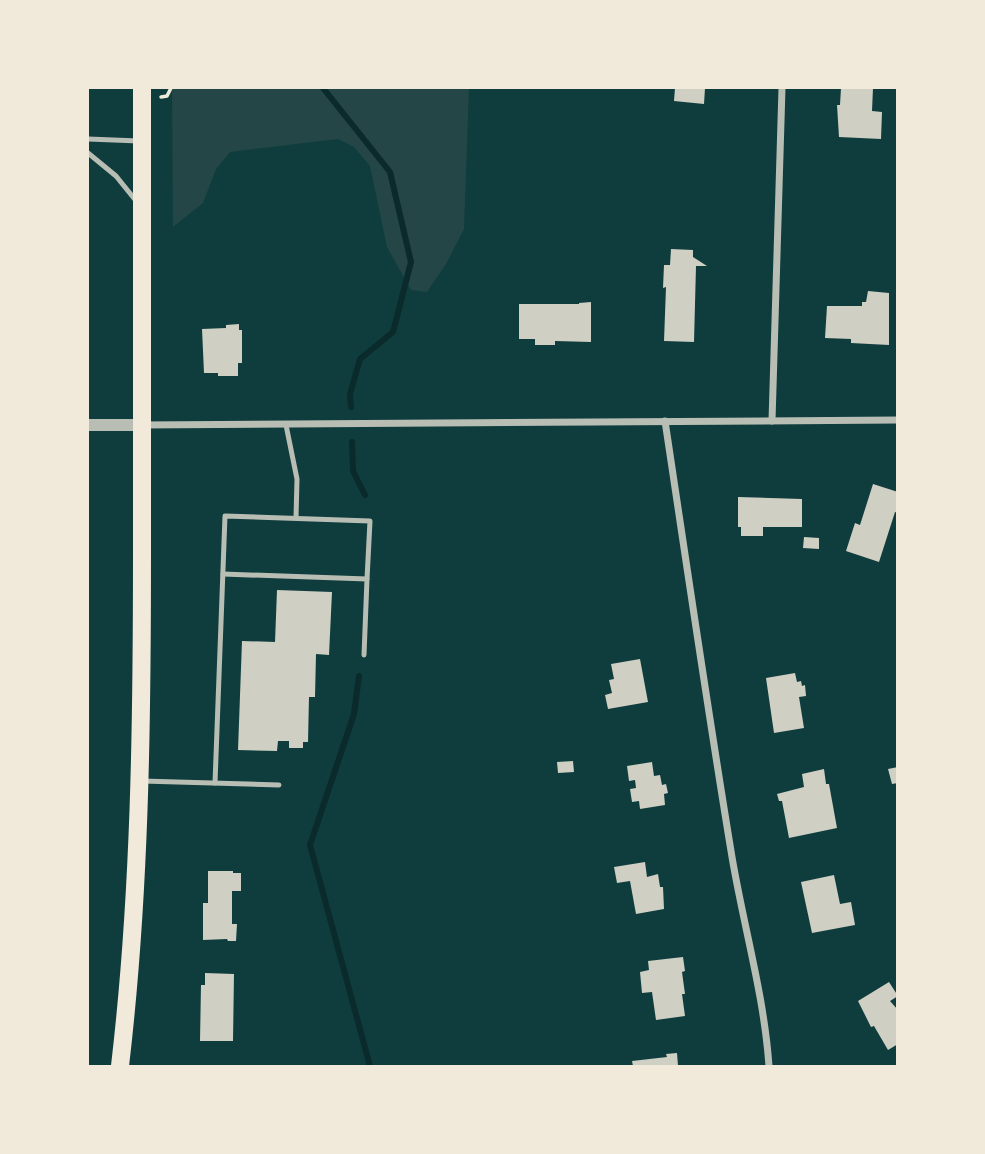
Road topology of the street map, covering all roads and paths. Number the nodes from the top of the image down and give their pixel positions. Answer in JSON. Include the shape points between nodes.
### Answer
{"nodes":[{"id":1,"x":142,"y":88,"type":"edge"},
{"id":2,"x":782,"y":88,"type":"edge"},
{"id":3,"x":88,"y":139,"type":"edge"},
{"id":4,"x":142,"y":141,"type":"junction"},
{"id":5,"x":88,"y":153,"type":"edge"},
{"id":6,"x":142,"y":208,"type":"junction"},
{"id":7,"x":898,"y":420,"type":"edge"},
{"id":8,"x":665,"y":421,"type":"junction"},
{"id":9,"x":772,"y":421,"type":"junction"},
{"id":10,"x":88,"y":425,"type":"edge"},
{"id":11,"x":142,"y":425,"type":"junction"},
{"id":12,"x":286,"y":425,"type":"junction"},
{"id":13,"x":296,"y":518,"type":"junction"},
{"id":14,"x":223,"y":574,"type":"junction"},
{"id":15,"x":367,"y":579,"type":"junction"},
{"id":16,"x":364,"y":655,"type":"dead end"},
{"id":17,"x":139,"y":781,"type":"junction"},
{"id":18,"x":215,"y":783,"type":"junction"},
{"id":19,"x":279,"y":785,"type":"dead end"},
{"id":20,"x":120,"y":1066,"type":"edge"},
{"id":21,"x":769,"y":1066,"type":"edge"}],
"edges":[{"from":1,"to":4,"type":"main road"},
{"from":2,"to":9,"type":"street"},
{"from":3,"to":4,"type":"lane"},
{"from":4,"to":6,"type":"main road"},
{"from":5,"to":6,"type":"lane","via":[[116,176]]},
{"from":6,"to":11,"type":"main road"},
{"from":7,"to":9,"type":"street"},
{"from":8,"to":9,"type":"street"},
{"from":8,"to":12,"type":"street"},
{"from":8,"to":21,"type":"street"},
{"from":10,"to":11,"type":"street"},
{"from":11,"to":12,"type":"street"},
{"from":11,"to":17,"type":"main road"},
{"from":12,"to":13,"type":"lane","via":[[297,479]]},
{"from":13,"to":14,"type":"lane","via":[[225,516]]},
{"from":13,"to":15,"type":"lane","via":[[370,521]]},
{"from":14,"to":15,"type":"lane"},
{"from":14,"to":18,"type":"lane"},
{"from":15,"to":16,"type":"lane"},
{"from":17,"to":18,"type":"lane"},
{"from":17,"to":20,"type":"main road","via":[[136,880]]},
{"from":18,"to":19,"type":"lane"}]}
